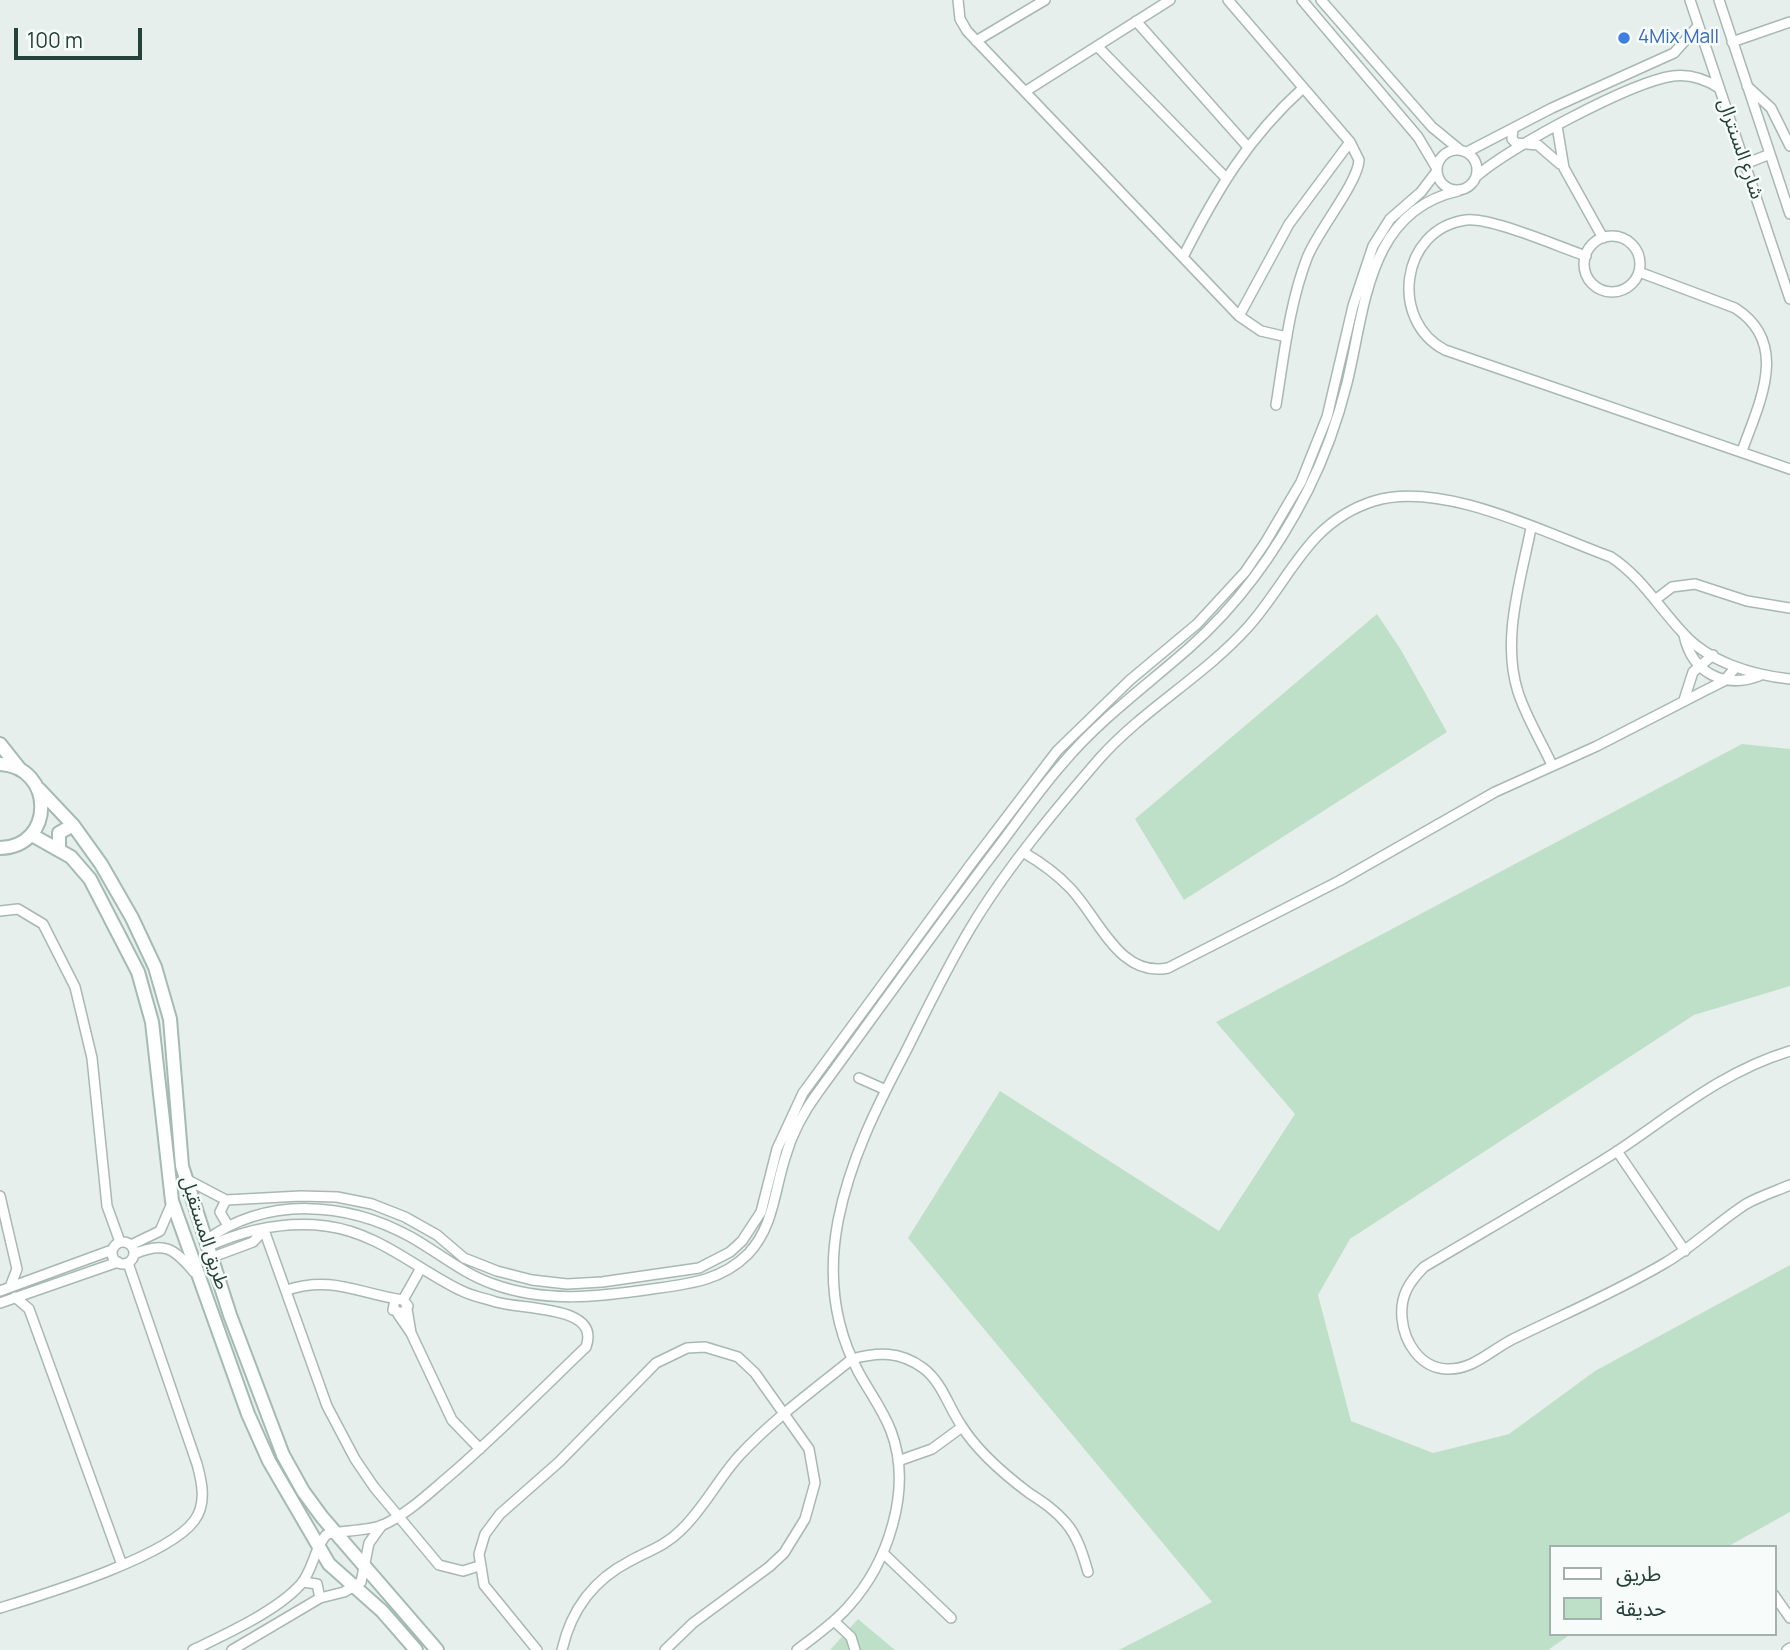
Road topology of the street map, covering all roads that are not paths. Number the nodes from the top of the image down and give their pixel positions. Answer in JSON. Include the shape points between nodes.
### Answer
{"nodes":[{"id":1,"x":958,"y":0,"type":"edge"},
{"id":2,"x":1045,"y":0,"type":"edge"},
{"id":3,"x":1170,"y":0,"type":"edge"},
{"id":4,"x":1228,"y":0,"type":"edge"},
{"id":5,"x":1302,"y":0,"type":"edge"},
{"id":6,"x":1321,"y":0,"type":"edge"},
{"id":7,"x":1690,"y":0,"type":"edge"},
{"id":8,"x":1719,"y":0,"type":"edge"},
{"id":9,"x":1136,"y":21,"type":"junction"},
{"id":10,"x":1790,"y":22,"type":"edge"},
{"id":11,"x":1698,"y":26,"type":"junction"},
{"id":12,"x":976,"y":41,"type":"junction"},
{"id":13,"x":1732,"y":42,"type":"junction"},
{"id":14,"x":1097,"y":46,"type":"junction"},
{"id":15,"x":1652,"y":63,"type":"junction"},
{"id":16,"x":1381,"y":69,"type":"junction"},
{"id":17,"x":1369,"y":79,"type":"junction"},
{"id":18,"x":1659,"y":80,"type":"junction"},
{"id":19,"x":1745,"y":85,"type":"junction"},
{"id":20,"x":1303,"y":88,"type":"junction"},
{"id":21,"x":1719,"y":88,"type":"junction"},
{"id":22,"x":1026,"y":91,"type":"junction"},
{"id":23,"x":1557,"y":126,"type":"junction"},
{"id":24,"x":1513,"y":129,"type":"junction"},
{"id":25,"x":1350,"y":142,"type":"junction"},
{"id":26,"x":1527,"y":143,"type":"junction"},
{"id":27,"x":1247,"y":146,"type":"junction"},
{"id":28,"x":1790,"y":146,"type":"edge"},
{"id":29,"x":1464,"y":151,"type":"junction"},
{"id":30,"x":1770,"y":155,"type":"junction"},
{"id":31,"x":1745,"y":164,"type":"junction"},
{"id":32,"x":1564,"y":168,"type":"junction"},
{"id":33,"x":1437,"y":170,"type":"junction"},
{"id":34,"x":1478,"y":175,"type":"junction"},
{"id":35,"x":1225,"y":177,"type":"junction"},
{"id":36,"x":1458,"y":191,"type":"junction"},
{"id":37,"x":1790,"y":214,"type":"edge"},
{"id":38,"x":1603,"y":237,"type":"junction"},
{"id":39,"x":1586,"y":256,"type":"junction"},
{"id":40,"x":1183,"y":257,"type":"junction"},
{"id":41,"x":1639,"y":272,"type":"junction"},
{"id":42,"x":1790,"y":299,"type":"edge"},
{"id":43,"x":1239,"y":316,"type":"junction"},
{"id":44,"x":1287,"y":337,"type":"junction"},
{"id":45,"x":1276,"y":405,"type":"dead end"},
{"id":46,"x":1742,"y":451,"type":"junction"},
{"id":47,"x":1790,"y":469,"type":"edge"},
{"id":48,"x":1531,"y":528,"type":"junction"},
{"id":49,"x":1655,"y":600,"type":"junction"},
{"id":50,"x":1790,"y":608,"type":"edge"},
{"id":51,"x":1684,"y":635,"type":"junction"},
{"id":52,"x":1713,"y":654,"type":"junction"},
{"id":53,"x":1698,"y":666,"type":"junction"},
{"id":54,"x":1736,"y":667,"type":"junction"},
{"id":55,"x":1759,"y":676,"type":"junction"},
{"id":56,"x":1790,"y":679,"type":"edge"},
{"id":57,"x":1724,"y":681,"type":"junction"},
{"id":58,"x":1684,"y":700,"type":"junction"},
{"id":59,"x":0,"y":744,"type":"edge"},
{"id":60,"x":0,"y":764,"type":"edge"},
{"id":61,"x":1552,"y":765,"type":"junction"},
{"id":62,"x":19,"y":768,"type":"junction"},
{"id":63,"x":39,"y":789,"type":"junction"},
{"id":64,"x":73,"y":825,"type":"junction"},
{"id":65,"x":32,"y":835,"type":"junction"},
{"id":66,"x":2,"y":849,"type":"edge"},
{"id":67,"x":59,"y":849,"type":"junction"},
{"id":68,"x":1023,"y":852,"type":"junction"},
{"id":69,"x":971,"y":864,"type":"junction"},
{"id":70,"x":980,"y":871,"type":"junction"},
{"id":71,"x":0,"y":911,"type":"edge"},
{"id":72,"x":1790,"y":1051,"type":"edge"},
{"id":73,"x":859,"y":1077,"type":"dead end"},
{"id":74,"x":886,"y":1090,"type":"junction"},
{"id":75,"x":1617,"y":1151,"type":"junction"},
{"id":76,"x":186,"y":1179,"type":"junction"},
{"id":77,"x":1790,"y":1185,"type":"edge"},
{"id":78,"x":0,"y":1196,"type":"edge"},
{"id":79,"x":226,"y":1200,"type":"junction"},
{"id":80,"x":172,"y":1201,"type":"junction"},
{"id":81,"x":227,"y":1224,"type":"junction"},
{"id":82,"x":264,"y":1230,"type":"junction"},
{"id":83,"x":120,"y":1242,"type":"junction"},
{"id":84,"x":207,"y":1249,"type":"junction"},
{"id":85,"x":112,"y":1250,"type":"junction"},
{"id":86,"x":1685,"y":1251,"type":"junction"},
{"id":87,"x":127,"y":1256,"type":"junction"},
{"id":88,"x":421,"y":1268,"type":"junction"},
{"id":89,"x":17,"y":1269,"type":"junction"},
{"id":90,"x":197,"y":1275,"type":"junction"},
{"id":91,"x":34,"y":1279,"type":"junction"},
{"id":92,"x":5,"y":1289,"type":"edge"},
{"id":93,"x":287,"y":1290,"type":"junction"},
{"id":94,"x":34,"y":1291,"type":"junction"},
{"id":95,"x":15,"y":1297,"type":"junction"},
{"id":96,"x":375,"y":1297,"type":"junction"},
{"id":97,"x":0,"y":1303,"type":"edge"},
{"id":98,"x":402,"y":1303,"type":"junction"},
{"id":99,"x":29,"y":1309,"type":"junction"},
{"id":100,"x":396,"y":1313,"type":"junction"},
{"id":101,"x":411,"y":1333,"type":"junction"},
{"id":102,"x":852,"y":1359,"type":"junction"},
{"id":103,"x":785,"y":1414,"type":"junction"},
{"id":104,"x":962,"y":1427,"type":"junction"},
{"id":105,"x":480,"y":1450,"type":"junction"},
{"id":106,"x":898,"y":1461,"type":"junction"},
{"id":107,"x":293,"y":1504,"type":"junction"},
{"id":108,"x":315,"y":1508,"type":"junction"},
{"id":109,"x":398,"y":1516,"type":"junction"},
{"id":110,"x":382,"y":1525,"type":"junction"},
{"id":111,"x":333,"y":1530,"type":"junction"},
{"id":112,"x":317,"y":1549,"type":"junction"},
{"id":113,"x":883,"y":1553,"type":"junction"},
{"id":114,"x":364,"y":1563,"type":"junction"},
{"id":115,"x":122,"y":1565,"type":"junction"},
{"id":116,"x":479,"y":1566,"type":"junction"},
{"id":117,"x":1088,"y":1572,"type":"dead end"},
{"id":118,"x":303,"y":1582,"type":"junction"},
{"id":119,"x":383,"y":1587,"type":"junction"},
{"id":120,"x":354,"y":1589,"type":"junction"},
{"id":121,"x":320,"y":1598,"type":"junction"},
{"id":122,"x":1776,"y":1598,"type":"edge"},
{"id":123,"x":0,"y":1608,"type":"edge"},
{"id":124,"x":382,"y":1611,"type":"junction"},
{"id":125,"x":951,"y":1618,"type":"dead end"},
{"id":126,"x":1790,"y":1618,"type":"edge"},
{"id":127,"x":834,"y":1621,"type":"junction"},
{"id":128,"x":413,"y":1648,"type":"edge"},
{"id":129,"x":193,"y":1650,"type":"edge"},
{"id":130,"x":232,"y":1650,"type":"edge"},
{"id":131,"x":438,"y":1650,"type":"edge"},
{"id":132,"x":537,"y":1650,"type":"edge"},
{"id":133,"x":562,"y":1650,"type":"edge"},
{"id":134,"x":665,"y":1650,"type":"edge"},
{"id":135,"x":797,"y":1650,"type":"edge"},
{"id":136,"x":855,"y":1650,"type":"edge"}],
"edges":[{"from":1,"to":12,"type":"street","via":[[960,19]]},
{"from":2,"to":12,"type":"street"},
{"from":3,"to":9,"type":"street"},
{"from":4,"to":20,"type":"street"},
{"from":5,"to":17,"type":"street"},
{"from":6,"to":16,"type":"street"},
{"from":7,"to":11,"type":"street","name":"شارع السنترال"},
{"from":8,"to":13,"type":"street","name":"شارع السنترال"},
{"from":9,"to":14,"type":"street"},
{"from":9,"to":27,"type":"street"},
{"from":10,"to":13,"type":"street"},
{"from":11,"to":15,"type":"street","via":[[1684,46]]},
{"from":11,"to":21,"type":"street","name":"شارع السنترال"},
{"from":12,"to":22,"type":"street"},
{"from":13,"to":19,"type":"street","name":"شارع السنترال"},
{"from":14,"to":22,"type":"street"},
{"from":14,"to":35,"type":"street"},
{"from":15,"to":18,"type":"street","via":[[1660,69]]},
{"from":15,"to":24,"type":"street"},
{"from":16,"to":17,"type":"street"},
{"from":16,"to":29,"type":"street","via":[[1440,136]]},
{"from":17,"to":33,"type":"street","via":[[1419,137]]},
{"from":18,"to":21,"type":"street","via":[[1684,75]]},
{"from":18,"to":23,"type":"street"},
{"from":19,"to":28,"type":"street","via":[[1771,108]]},
{"from":19,"to":30,"type":"street","name":"شارع السنترال"},
{"from":20,"to":25,"type":"street"},
{"from":20,"to":27,"type":"street"},
{"from":21,"to":31,"type":"street","name":"شارع السنترال"},
{"from":22,"to":40,"type":"street"},
{"from":23,"to":26,"type":"street"},
{"from":23,"to":32,"type":"street"},
{"from":24,"to":26,"type":"street","via":[[1512,139]]},
{"from":24,"to":29,"type":"street"},
{"from":25,"to":43,"type":"street","via":[[1289,224]]},
{"from":25,"to":44,"type":"street","via":[[1359,170],[1308,257]]},
{"from":26,"to":32,"type":"street","via":[[1545,149]]},
{"from":26,"to":34,"type":"street"},
{"from":27,"to":35,"type":"street"},
{"from":29,"to":33,"type":"street","via":[[1442,157]]},
{"from":29,"to":34,"type":"street","via":[[1478,166]]},
{"from":30,"to":31,"type":"street"},
{"from":30,"to":37,"type":"street","name":"شارع السنترال"},
{"from":31,"to":42,"type":"street","name":"شارع السنترال"},
{"from":32,"to":38,"type":"street"},
{"from":33,"to":36,"type":"street","via":[[1446,187]]},
{"from":33,"to":69,"type":"street","via":[[1421,192],[1390,219],[1373,246],[1353,306],[1327,417],[1301,482],[1265,543],[1197,624],[1121,688],[1057,751]]},
{"from":34,"to":36,"type":"street","via":[[1474,183]]},
{"from":35,"to":40,"type":"street"},
{"from":36,"to":70,"type":"street","via":[[1418,208],[1383,249],[1367,284],[1347,383],[1326,450],[1296,513],[1265,562],[1213,625],[1063,762]]},
{"from":38,"to":39,"type":"street","via":[[1592,244]]},
{"from":38,"to":41,"type":"street","via":[[1618,237],[1633,245]]},
{"from":39,"to":41,"type":"street","via":[[1586,273],[1604,290],[1629,286]]},
{"from":39,"to":46,"type":"street","via":[[1486,222],[1459,222],[1436,233],[1413,261],[1408,287],[1412,313],[1427,337],[1445,350]]},
{"from":40,"to":43,"type":"street"},
{"from":41,"to":46,"type":"street","via":[[1735,308],[1763,332],[1770,368]]},
{"from":43,"to":44,"type":"street","via":[[1261,331]]},
{"from":44,"to":45,"type":"street"},
{"from":46,"to":47,"type":"street"},
{"from":48,"to":49,"type":"street","via":[[1611,556]]},
{"from":48,"to":61,"type":"street","via":[[1512,625],[1511,660],[1518,693]]},
{"from":48,"to":68,"type":"street","via":[[1472,506],[1422,495],[1374,502],[1331,523],[1312,538],[1247,628],[1101,757]]},
{"from":49,"to":50,"type":"street","via":[[1672,587],[1695,584],[1747,601]]},
{"from":49,"to":51,"type":"street"},
{"from":51,"to":52,"type":"street"},
{"from":51,"to":53,"type":"street"},
{"from":52,"to":53,"type":"street"},
{"from":52,"to":54,"type":"street"},
{"from":53,"to":57,"type":"street"},
{"from":53,"to":58,"type":"street"},
{"from":54,"to":55,"type":"street"},
{"from":54,"to":57,"type":"street"},
{"from":55,"to":56,"type":"street"},
{"from":55,"to":57,"type":"street"},
{"from":57,"to":58,"type":"street"},
{"from":58,"to":61,"type":"street"},
{"from":59,"to":62,"type":"main road"},
{"from":60,"to":62,"type":"main road"},
{"from":61,"to":68,"type":"street","via":[[1450,816],[1327,887],[1159,970],[1134,965],[1123,957],[1072,889]]},
{"from":62,"to":63,"type":"main road","name":"طريق المستقبل"},
{"from":63,"to":64,"type":"main road","name":"طريق المستقبل"},
{"from":63,"to":65,"type":"main road","via":[[41,818]]},
{"from":64,"to":67,"type":"main road","via":[[59,833]]},
{"from":64,"to":76,"type":"main road","name":"طريق المستقبل","via":[[120,896],[155,967],[170,1019]]},
{"from":65,"to":66,"type":"main road"},
{"from":65,"to":67,"type":"main road","name":"طريق المستقبل"},
{"from":67,"to":80,"type":"main road","name":"طريق المستقبل","via":[[90,879],[138,972],[152,1022]]},
{"from":68,"to":74,"type":"street","via":[[968,932]]},
{"from":69,"to":70,"type":"street"},
{"from":69,"to":79,"type":"street","via":[[803,1093],[777,1149],[761,1212],[742,1241],[715,1262],[603,1282],[531,1280],[464,1258],[437,1235],[372,1204],[301,1196]]},
{"from":70,"to":81,"type":"street","via":[[809,1104],[783,1162],[764,1232],[737,1264],[720,1275],[701,1282],[603,1296],[554,1296],[495,1285],[461,1270],[406,1234],[344,1211],[304,1208],[265,1212]]},
{"from":71,"to":83,"type":"street","via":[[18,909],[43,924],[75,987],[92,1058],[107,1206]]},
{"from":72,"to":75,"type":"street","via":[[1720,1080]]},
{"from":73,"to":74,"type":"street"},
{"from":74,"to":102,"type":"street","via":[[849,1172],[838,1225],[832,1287]]},
{"from":75,"to":86,"type":"street"},
{"from":75,"to":86,"type":"street","via":[[1412,1279],[1401,1310],[1409,1344],[1436,1367],[1468,1365],[1628,1286]]},
{"from":76,"to":79,"type":"street"},
{"from":76,"to":84,"type":"main road","name":"طريق المستقبل"},
{"from":77,"to":86,"type":"street","via":[[1746,1204]]},
{"from":78,"to":89,"type":"street"},
{"from":79,"to":81,"type":"street","via":[[220,1212]]},
{"from":80,"to":87,"type":"street","via":[[160,1231]]},
{"from":80,"to":90,"type":"main road","name":"طريق المستقبل"},
{"from":81,"to":84,"type":"street"},
{"from":82,"to":84,"type":"street","via":[[253,1242]]},
{"from":82,"to":88,"type":"street","via":[[328,1226],[389,1246]]},
{"from":82,"to":93,"type":"street"},
{"from":83,"to":85,"type":"street"},
{"from":83,"to":87,"type":"street"},
{"from":84,"to":108,"type":"main road","name":"طريق المستقبل","via":[[273,1432]]},
{"from":85,"to":87,"type":"street"},
{"from":85,"to":91,"type":"street"},
{"from":87,"to":90,"type":"street","via":[[161,1247],[177,1252]]},
{"from":87,"to":94,"type":"street"},
{"from":87,"to":115,"type":"street","via":[[203,1487],[195,1520]]},
{"from":88,"to":98,"type":"street"},
{"from":88,"to":105,"type":"street","via":[[462,1291],[513,1307],[573,1315],[588,1330],[586,1347]]},
{"from":89,"to":91,"type":"street"},
{"from":89,"to":92,"type":"street"},
{"from":90,"to":107,"type":"main road","name":"طريق المستقبل","via":[[248,1414]]},
{"from":91,"to":92,"type":"street"},
{"from":93,"to":96,"type":"street","via":[[335,1283]]},
{"from":93,"to":109,"type":"street","via":[[339,1433],[373,1487]]},
{"from":94,"to":95,"type":"street"},
{"from":94,"to":99,"type":"street"},
{"from":95,"to":97,"type":"street"},
{"from":95,"to":99,"type":"street"},
{"from":96,"to":98,"type":"street"},
{"from":96,"to":100,"type":"street"},
{"from":98,"to":100,"type":"street","via":[[392,1308]]},
{"from":98,"to":101,"type":"street"},
{"from":99,"to":115,"type":"street"},
{"from":100,"to":101,"type":"street"},
{"from":101,"to":105,"type":"street","via":[[453,1420]]},
{"from":102,"to":103,"type":"street"},
{"from":102,"to":104,"type":"street","via":[[890,1353],[925,1369]]},
{"from":102,"to":106,"type":"street","via":[[883,1412]]},
{"from":103,"to":116,"type":"street","via":[[738,1357],[705,1347],[671,1353],[492,1523],[481,1543]]},
{"from":103,"to":133,"type":"street","via":[[732,1464],[681,1531],[658,1549],[606,1576],[585,1596],[570,1621]]},
{"from":103,"to":134,"type":"street","via":[[809,1449],[814,1466],[815,1483],[805,1519],[784,1553]]},
{"from":104,"to":106,"type":"street","via":[[932,1449]]},
{"from":104,"to":117,"type":"street","via":[[1004,1472],[1068,1525]]},
{"from":105,"to":109,"type":"street"},
{"from":106,"to":113,"type":"street","via":[[898,1493]]},
{"from":107,"to":108,"type":"main road"},
{"from":107,"to":112,"type":"main road","name":"طريق المستقبل"},
{"from":108,"to":111,"type":"main road","name":"طريق المستقبل"},
{"from":109,"to":110,"type":"street"},
{"from":109,"to":116,"type":"street","via":[[439,1565],[463,1571]]},
{"from":110,"to":111,"type":"street","via":[[352,1533]]},
{"from":110,"to":114,"type":"street","via":[[369,1543]]},
{"from":111,"to":112,"type":"street"},
{"from":111,"to":114,"type":"main road","name":"طريق المستقبل"},
{"from":112,"to":118,"type":"street"},
{"from":112,"to":120,"type":"main road","name":"طريق المستقبل"},
{"from":113,"to":125,"type":"street"},
{"from":113,"to":127,"type":"street","via":[[854,1600]]},
{"from":114,"to":119,"type":"main road","name":"طريق المستقبل"},
{"from":114,"to":120,"type":"street","via":[[361,1582]]},
{"from":115,"to":123,"type":"street"},
{"from":116,"to":132,"type":"street","via":[[489,1594]]},
{"from":118,"to":121,"type":"street","via":[[317,1584]]},
{"from":118,"to":129,"type":"street","via":[[236,1629]]},
{"from":119,"to":124,"type":"main road","via":[[378,1597]]},
{"from":119,"to":131,"type":"main road","name":"طريق المستقبل"},
{"from":120,"to":121,"type":"street"},
{"from":120,"to":124,"type":"main road","name":"طريق المستقبل"},
{"from":121,"to":130,"type":"street"},
{"from":122,"to":126,"type":"street"},
{"from":124,"to":128,"type":"main road","name":"طريق المستقبل"},
{"from":127,"to":135,"type":"street"},
{"from":127,"to":136,"type":"street","via":[[851,1637]]}]}
